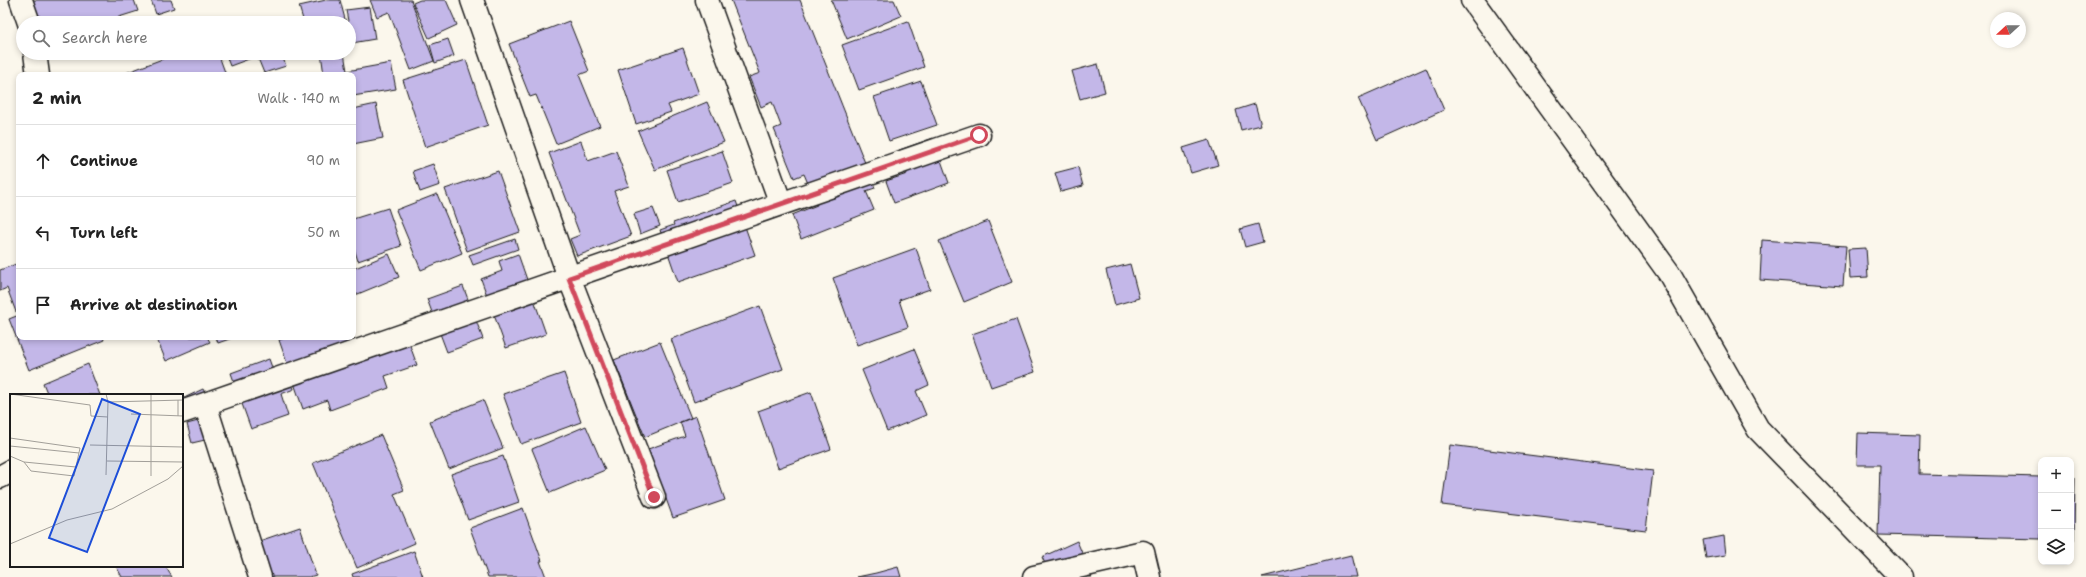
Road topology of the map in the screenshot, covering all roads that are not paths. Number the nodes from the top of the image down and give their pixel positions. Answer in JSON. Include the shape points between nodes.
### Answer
{"nodes":[{"id":1,"x":21,"y":0,"type":"edge"},
{"id":2,"x":472,"y":0,"type":"edge"},
{"id":3,"x":706,"y":0,"type":"edge"},
{"id":4,"x":1472,"y":0,"type":"edge"},
{"id":5,"x":27,"y":16,"type":"edge"},
{"id":6,"x":36,"y":60,"type":"edge"},
{"id":7,"x":38,"y":72,"type":"edge"},
{"id":8,"x":979,"y":135,"type":"dead end"},
{"id":9,"x":781,"y":204,"type":"junction"},
{"id":10,"x":569,"y":278,"type":"junction"},
{"id":11,"x":204,"y":404,"type":"junction"},
{"id":12,"x":183,"y":412,"type":"edge"},
{"id":13,"x":654,"y":497,"type":"dead end"},
{"id":14,"x":260,"y":577,"type":"edge"},
{"id":15,"x":1034,"y":577,"type":"edge"},
{"id":16,"x":1149,"y":577,"type":"edge"},
{"id":17,"x":1901,"y":577,"type":"edge"}],
"edges":[{"from":1,"to":5,"type":"street"},
{"from":2,"to":10,"type":"street"},
{"from":3,"to":9,"type":"street"},
{"from":4,"to":17,"type":"street","via":[[1669,273],[1758,429]]},
{"from":6,"to":7,"type":"street"},
{"from":8,"to":9,"type":"street"},
{"from":9,"to":10,"type":"street"},
{"from":10,"to":11,"type":"street"},
{"from":10,"to":13,"type":"street"},
{"from":11,"to":12,"type":"street"},
{"from":11,"to":14,"type":"street"},
{"from":15,"to":16,"type":"street","via":[[1143,552]]}]}
